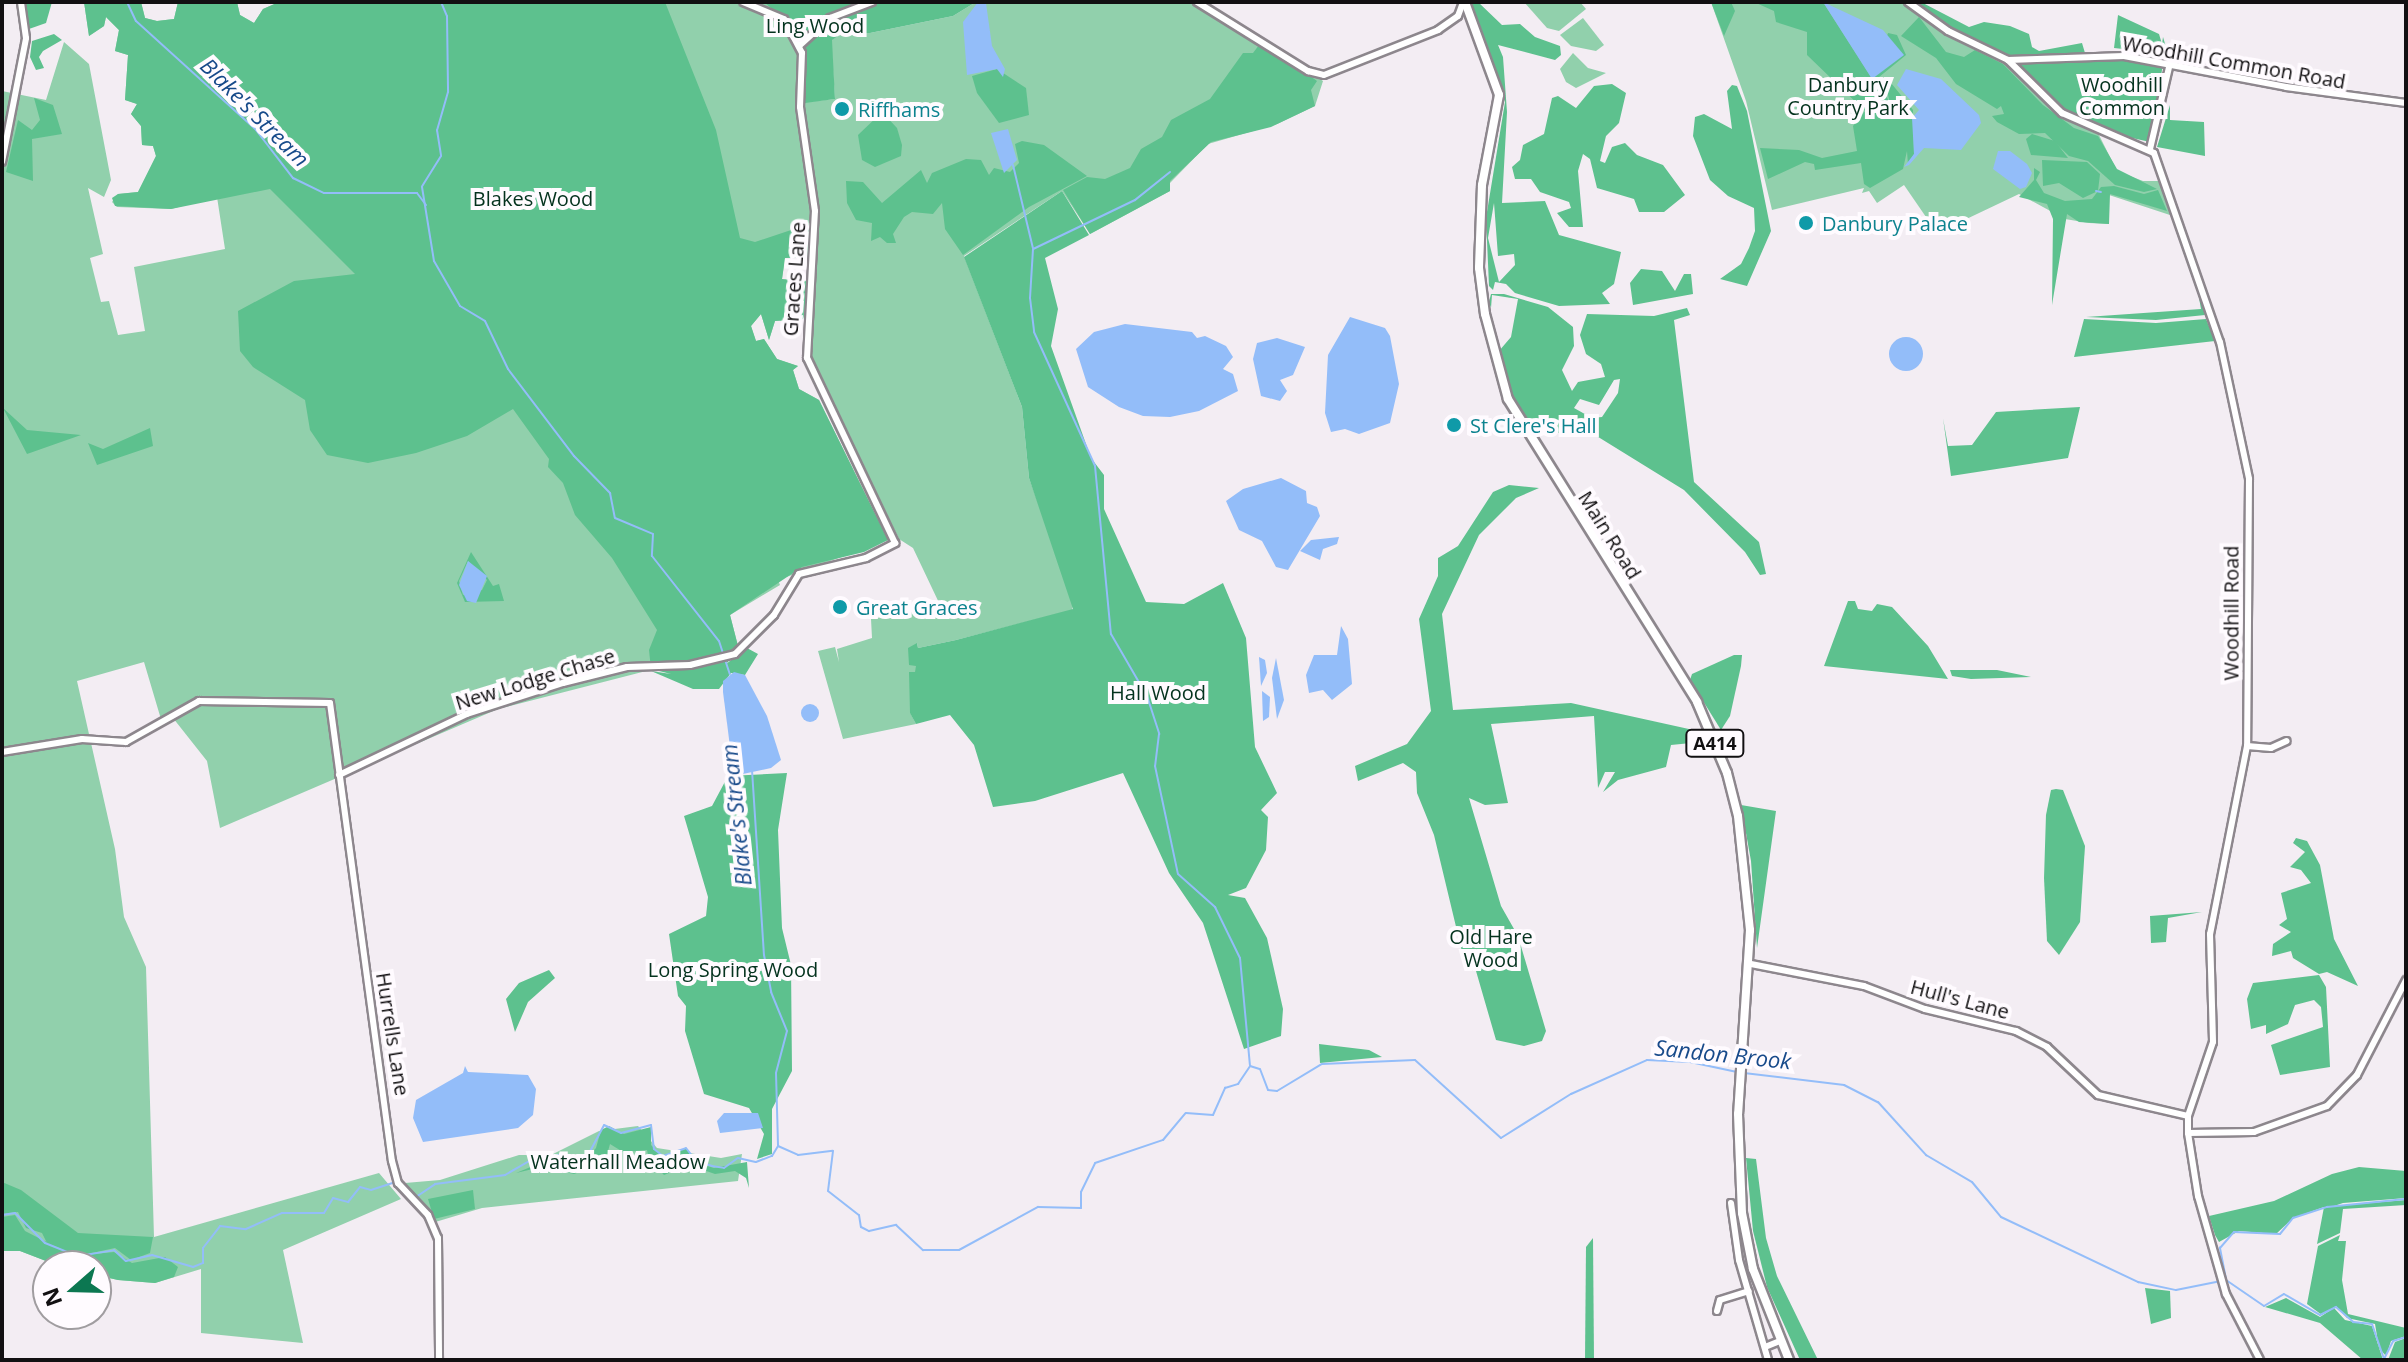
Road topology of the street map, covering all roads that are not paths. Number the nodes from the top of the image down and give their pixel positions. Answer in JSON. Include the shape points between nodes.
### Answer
{"nodes":[{"id":1,"x":21,"y":2,"type":"edge"},
{"id":2,"x":743,"y":2,"type":"edge"},
{"id":3,"x":872,"y":2,"type":"edge"},
{"id":4,"x":1464,"y":2,"type":"edge"},
{"id":5,"x":1908,"y":2,"type":"edge"},
{"id":6,"x":1202,"y":3,"type":"edge"},
{"id":7,"x":1458,"y":16,"type":"junction"},
{"id":8,"x":1470,"y":18,"type":"junction"},
{"id":9,"x":799,"y":46,"type":"junction"},
{"id":10,"x":2008,"y":60,"type":"junction"},
{"id":11,"x":2170,"y":63,"type":"junction"},
{"id":12,"x":2406,"y":103,"type":"edge"},
{"id":13,"x":2150,"y":149,"type":"junction"},
{"id":14,"x":2,"y":162,"type":"edge"},
{"id":15,"x":895,"y":543,"type":"joint"},
{"id":16,"x":2287,"y":741,"type":"dead end"},
{"id":17,"x":2247,"y":746,"type":"junction"},
{"id":18,"x":2,"y":752,"type":"edge"},
{"id":19,"x":339,"y":775,"type":"junction"},
{"id":20,"x":1751,"y":964,"type":"junction"},
{"id":21,"x":2406,"y":980,"type":"edge"},
{"id":22,"x":2188,"y":1116,"type":"junction"},
{"id":23,"x":2188,"y":1133,"type":"junction"},
{"id":24,"x":1731,"y":1203,"type":"dead end"},
{"id":25,"x":1749,"y":1291,"type":"junction"},
{"id":26,"x":1717,"y":1311,"type":"dead end"},
{"id":27,"x":1780,"y":1341,"type":"junction"},
{"id":28,"x":1765,"y":1347,"type":"junction"},
{"id":29,"x":439,"y":1360,"type":"edge"},
{"id":30,"x":1768,"y":1360,"type":"edge"},
{"id":31,"x":1789,"y":1360,"type":"edge"},
{"id":32,"x":2260,"y":1360,"type":"edge"}],
"edges":[{"from":1,"to":14,"type":"street","via":[[26,38]]},
{"from":2,"to":9,"type":"street","via":[[784,19]]},
{"from":3,"to":9,"type":"street","via":[[830,18]]},
{"from":4,"to":7,"type":"street"},
{"from":4,"to":8,"type":"main road","number":"A414"},
{"from":5,"to":10,"type":"street","via":[[1948,31]]},
{"from":6,"to":7,"type":"street","via":[[1308,71],[1324,75],[1438,30]]},
{"from":7,"to":8,"type":"street"},
{"from":8,"to":20,"type":"main road","name":"Main Road","number":"A414","via":[[1499,95],[1479,224],[1479,268],[1495,358],[1519,420],[1697,702],[1714,738],[1738,816]]},
{"from":9,"to":15,"type":"street","name":"Graces Lane","via":[[800,107],[815,211],[807,358]]},
{"from":10,"to":11,"type":"street","name":"Woodhill Common Road","via":[[2124,56]]},
{"from":10,"to":13,"type":"street","via":[[2062,113]]},
{"from":11,"to":12,"type":"street","name":"Woodhill Common Road","via":[[2286,87]]},
{"from":11,"to":13,"type":"street"},
{"from":13,"to":17,"type":"street","name":"Woodhill Road","via":[[2208,300],[2248,468]]},
{"from":15,"to":19,"type":"street","name":"New Lodge Chase","via":[[866,558],[799,574],[774,615],[735,654],[690,665],[627,667],[563,683],[467,714]]},
{"from":16,"to":17,"type":"street","via":[[2271,748]]},
{"from":17,"to":22,"type":"street","name":"Woodhill Road","via":[[2210,934],[2213,1042]]},
{"from":18,"to":19,"type":"street","name":"Hurrells Lane","via":[[82,739],[126,742],[199,701],[280,706],[328,700]]},
{"from":19,"to":29,"type":"street","name":"Hurrells Lane","via":[[392,1161],[398,1183],[428,1215],[438,1238]]},
{"from":20,"to":22,"type":"street","name":"Hull's Lane","via":[[1864,986],[1925,1009],[2016,1031],[2054,1052],[2098,1095]]},
{"from":20,"to":27,"type":"main road","name":"Main Road","number":"A414","via":[[1738,1160],[1742,1213],[1753,1269]]},
{"from":21,"to":23,"type":"street","via":[[2357,1075],[2327,1106],[2254,1132]]},
{"from":22,"to":23,"type":"street","name":"Woodhill Road"},
{"from":23,"to":32,"type":"street","name":"Woodhill Road","via":[[2198,1196],[2222,1281]]},
{"from":24,"to":25,"type":"street"},
{"from":25,"to":26,"type":"street","via":[[1720,1300]]},
{"from":25,"to":28,"type":"street"},
{"from":27,"to":28,"type":"street"},
{"from":27,"to":31,"type":"main road","number":"A414"},
{"from":28,"to":30,"type":"street"}]}
